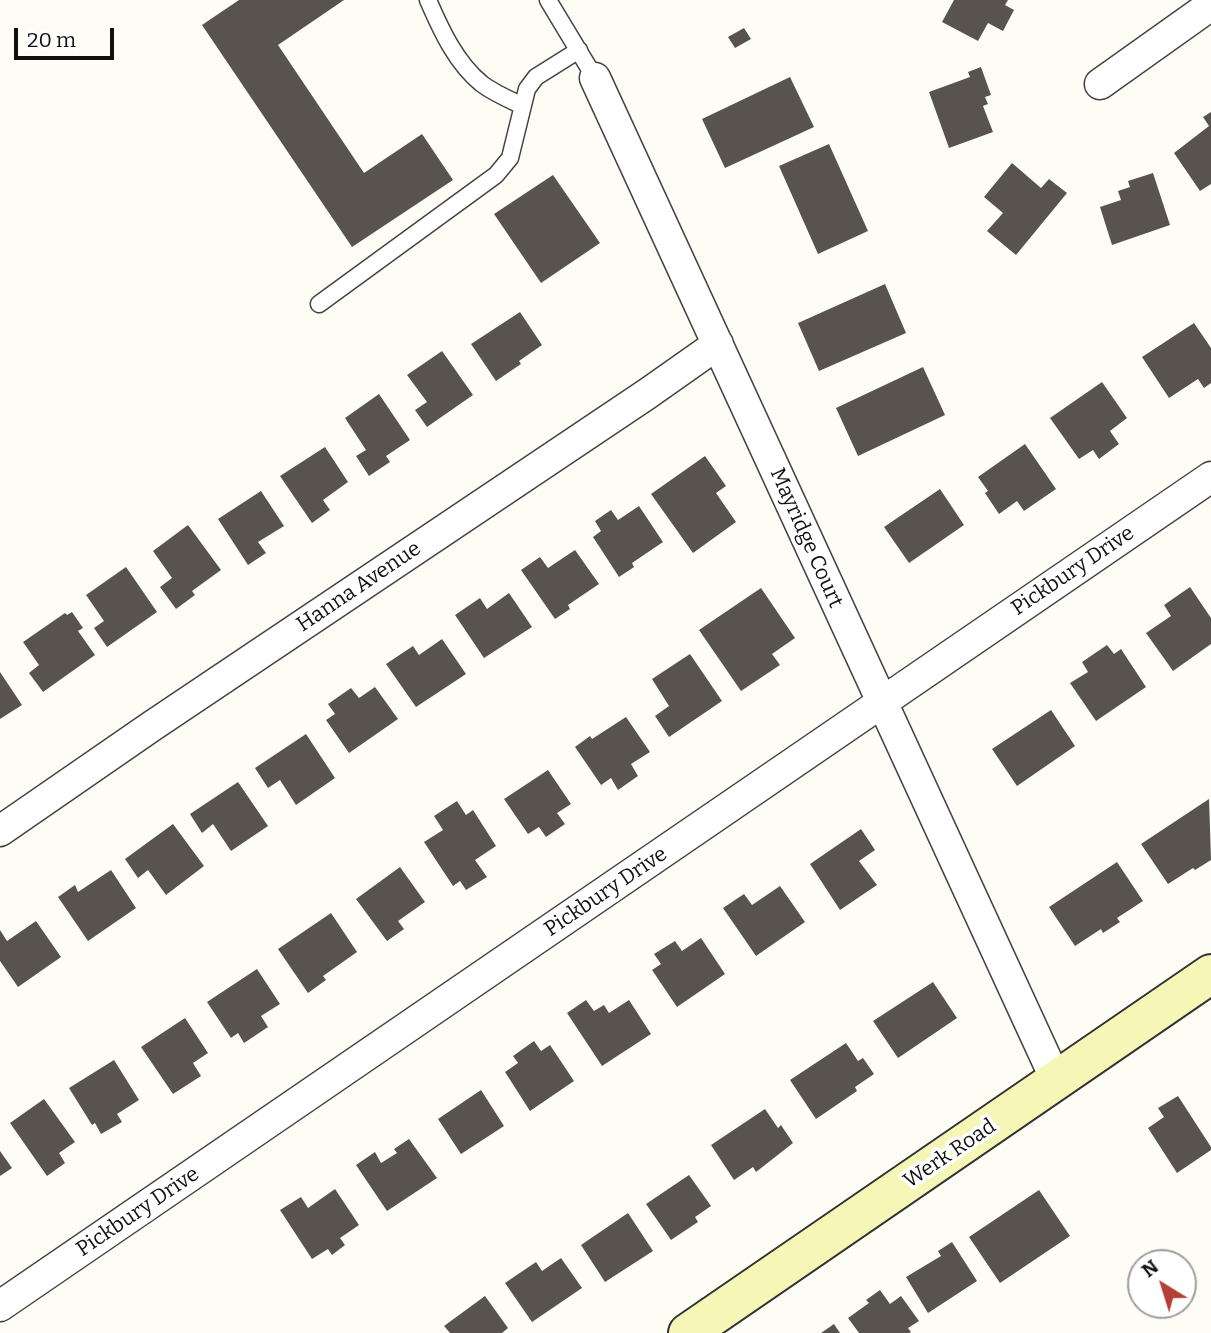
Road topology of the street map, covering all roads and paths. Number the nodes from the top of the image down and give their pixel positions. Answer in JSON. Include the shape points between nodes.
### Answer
{"nodes":[{"id":1,"x":428,"y":0,"type":"edge"},
{"id":2,"x":548,"y":0,"type":"edge"},
{"id":3,"x":1211,"y":5,"type":"edge"},
{"id":4,"x":579,"y":50,"type":"junction"},
{"id":5,"x":595,"y":78,"type":"joint"},
{"id":6,"x":1100,"y":84,"type":"dead end"},
{"id":7,"x":521,"y":105,"type":"junction"},
{"id":8,"x":319,"y":304,"type":"dead end"},
{"id":9,"x":718,"y":344,"type":"junction"},
{"id":10,"x":1211,"y":477,"type":"edge"},
{"id":11,"x":881,"y":703,"type":"junction"},
{"id":12,"x":0,"y":831,"type":"edge"},
{"id":13,"x":1211,"y":974,"type":"edge"},
{"id":14,"x":1056,"y":1080,"type":"junction"},
{"id":15,"x":0,"y":1306,"type":"edge"},
{"id":16,"x":688,"y":1333,"type":"edge"}],
"edges":[{"from":1,"to":7,"type":"lane","via":[[444,36],[469,71],[495,93]]},
{"from":2,"to":4,"type":"lane","name":"Mayridge Court"},
{"from":3,"to":6,"type":"street"},
{"from":4,"to":5,"type":"lane","name":"Mayridge Court"},
{"from":4,"to":7,"type":"lane","via":[[536,77]]},
{"from":5,"to":9,"type":"street","name":"Mayridge Court"},
{"from":7,"to":8,"type":"lane","via":[[510,158],[496,175]]},
{"from":9,"to":11,"type":"street","name":"Mayridge Court"},
{"from":9,"to":12,"type":"street","name":"Hanna Avenue"},
{"from":10,"to":11,"type":"street","name":"Pickbury Drive"},
{"from":11,"to":14,"type":"street","name":"Mayridge Court"},
{"from":11,"to":15,"type":"street","name":"Pickbury Drive"},
{"from":13,"to":14,"type":"street","name":"Werk Road"},
{"from":14,"to":16,"type":"street","name":"Werk Road"}]}
